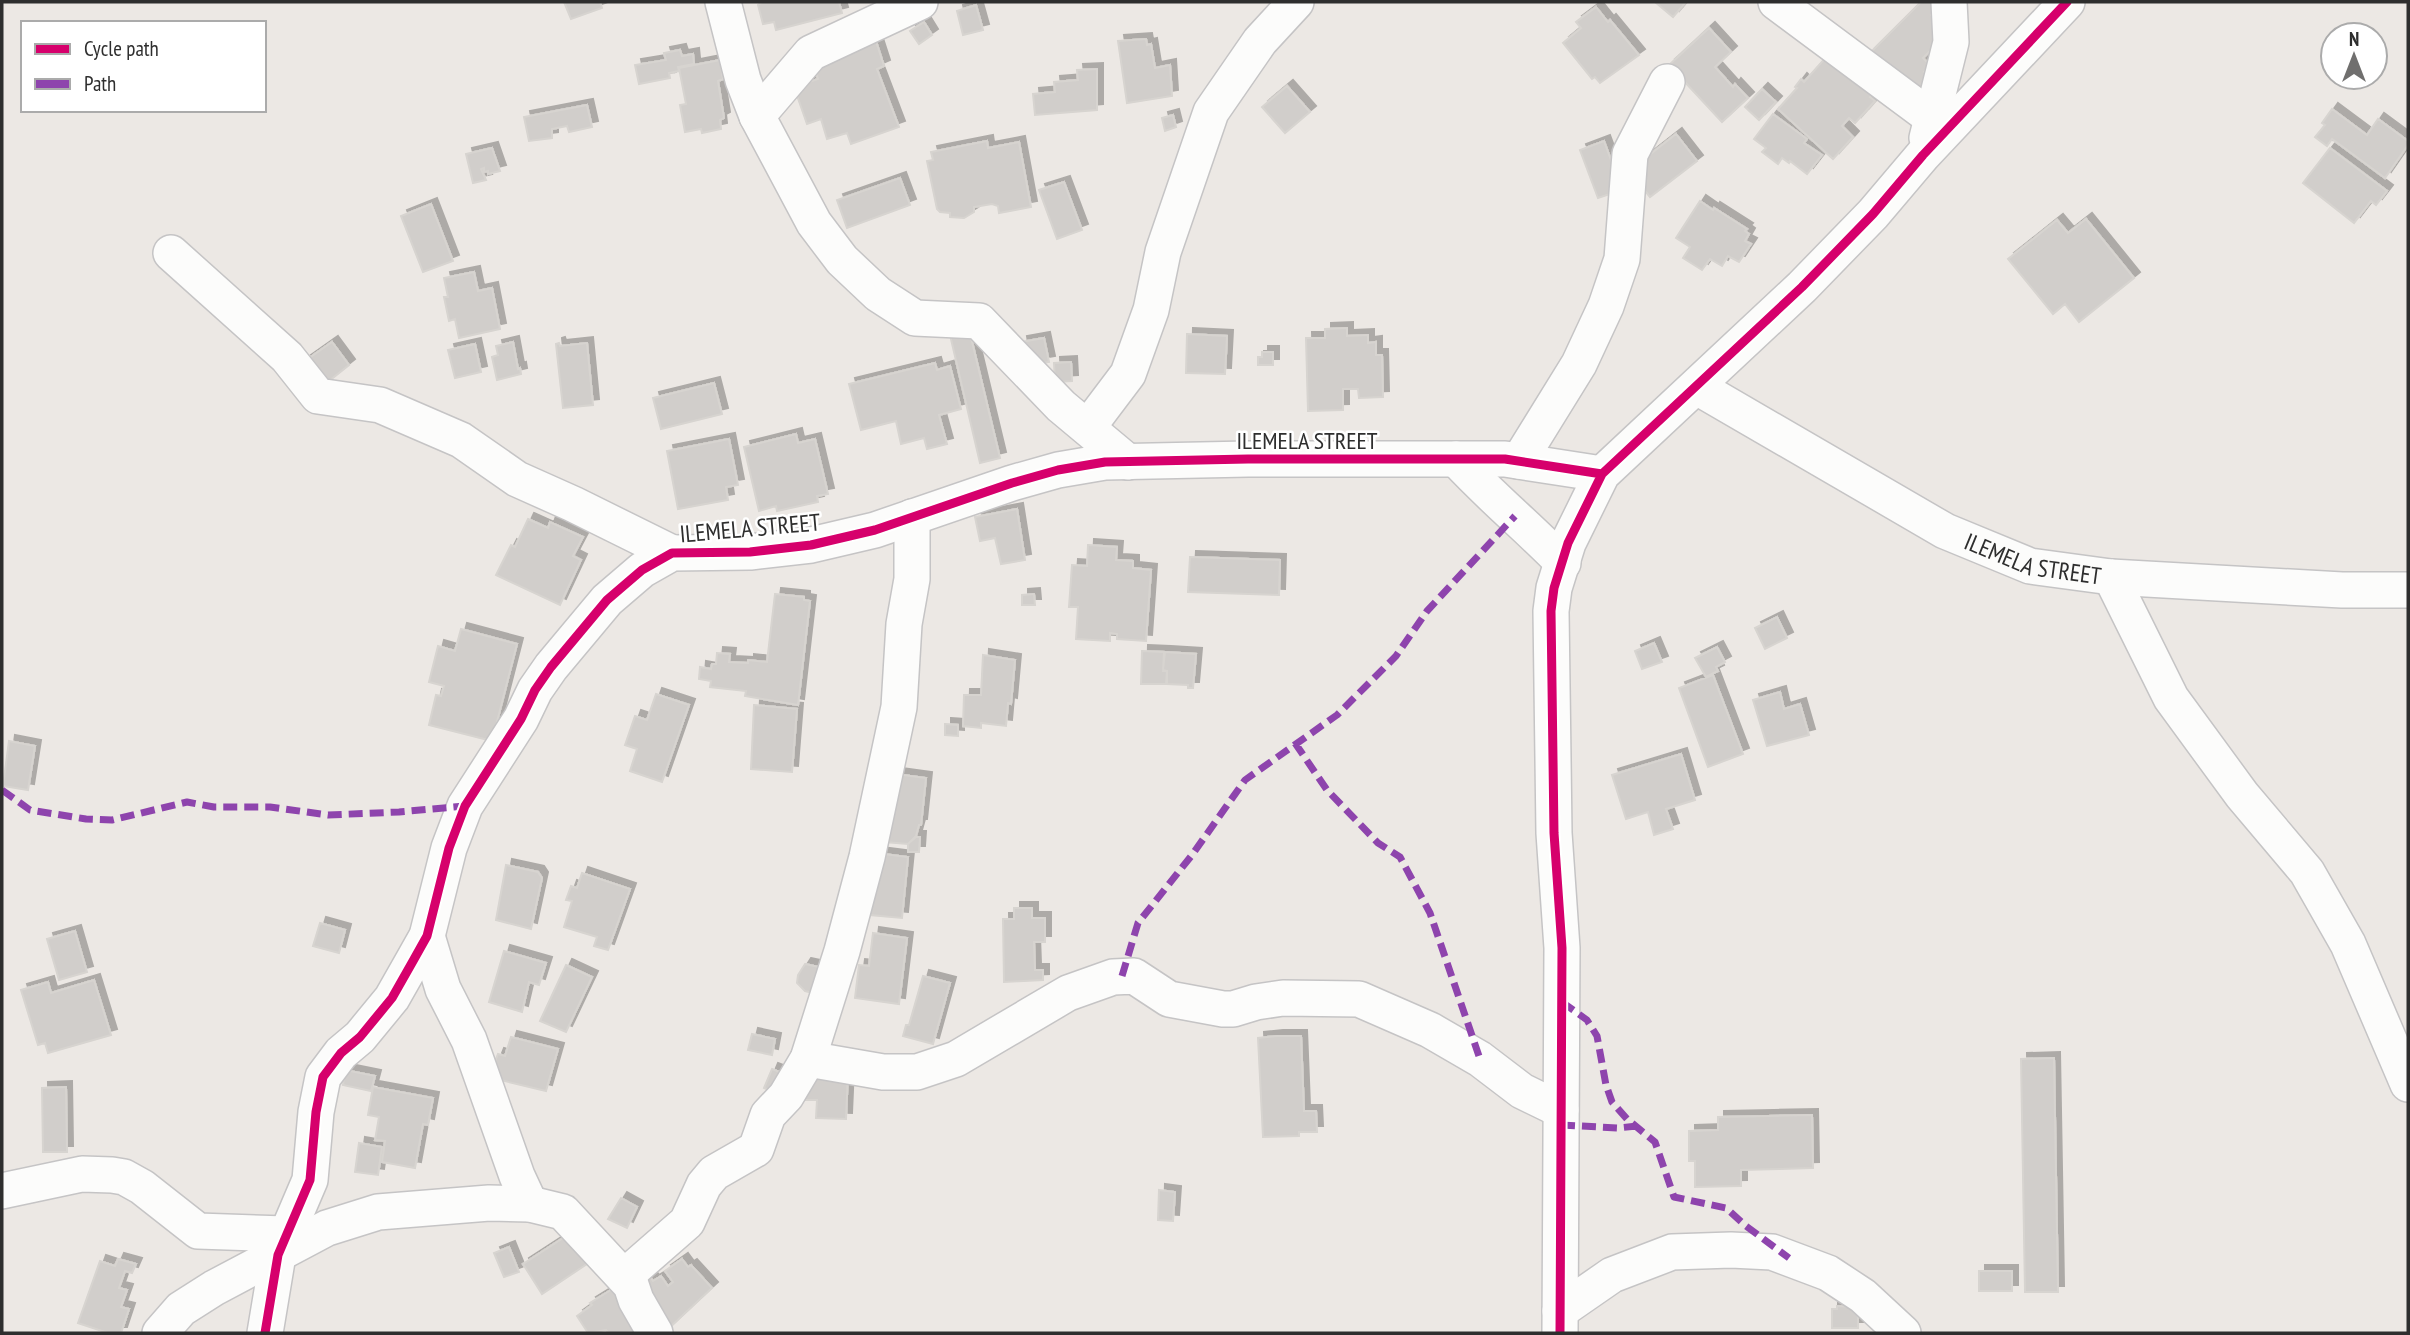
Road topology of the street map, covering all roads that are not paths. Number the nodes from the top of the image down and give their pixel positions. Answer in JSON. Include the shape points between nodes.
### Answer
{"nodes":[{"id":1,"x":723,"y":2,"type":"edge"},
{"id":2,"x":920,"y":2,"type":"edge"},
{"id":3,"x":1296,"y":2,"type":"edge"},
{"id":4,"x":1776,"y":2,"type":"edge"},
{"id":5,"x":1949,"y":2,"type":"edge"},
{"id":6,"x":2067,"y":2,"type":"edge"},
{"id":7,"x":1667,"y":82,"type":"dead end"},
{"id":8,"x":757,"y":116,"type":"junction"},
{"id":9,"x":1932,"y":118,"type":"junction"},
{"id":10,"x":1923,"y":155,"type":"junction"},
{"id":11,"x":171,"y":253,"type":"dead end"},
{"id":12,"x":1697,"y":387,"type":"junction"},
{"id":13,"x":1088,"y":428,"type":"junction"},
{"id":14,"x":1456,"y":459,"type":"junction"},
{"id":15,"x":1128,"y":461,"type":"junction"},
{"id":16,"x":1519,"y":461,"type":"junction"},
{"id":17,"x":1602,"y":474,"type":"junction"},
{"id":18,"x":912,"y":517,"type":"junction"},
{"id":19,"x":672,"y":554,"type":"junction"},
{"id":20,"x":1563,"y":563,"type":"junction"},
{"id":21,"x":2111,"y":577,"type":"junction"},
{"id":22,"x":2408,"y":590,"type":"edge"},
{"id":23,"x":427,"y":936,"type":"junction"},
{"id":24,"x":808,"y":1059,"type":"junction"},
{"id":25,"x":2408,"y":1084,"type":"edge"},
{"id":26,"x":1561,"y":1110,"type":"junction"},
{"id":27,"x":2,"y":1191,"type":"edge"},
{"id":28,"x":530,"y":1204,"type":"junction"},
{"id":29,"x":282,"y":1244,"type":"junction"},
{"id":30,"x":624,"y":1277,"type":"junction"},
{"id":31,"x":1560,"y":1322,"type":"edge"},
{"id":32,"x":160,"y":1333,"type":"edge"},
{"id":33,"x":265,"y":1333,"type":"edge"},
{"id":34,"x":654,"y":1333,"type":"edge"},
{"id":35,"x":1903,"y":1333,"type":"edge"}],
"edges":[{"from":1,"to":8,"type":"street"},
{"from":2,"to":8,"type":"street","via":[[811,53]]},
{"from":3,"to":13,"type":"street","via":[[1261,41],[1211,112],[1170,229],[1151,310],[1128,374]]},
{"from":4,"to":9,"type":"street"},
{"from":5,"to":9,"type":"street","via":[[1951,42]]},
{"from":6,"to":10,"type":"street"},
{"from":7,"to":16,"type":"street","via":[[1630,154],[1622,259],[1606,306],[1579,364]]},
{"from":8,"to":13,"type":"street","via":[[814,222],[842,260],[878,294],[915,318],[979,321]]},
{"from":9,"to":10,"type":"street"},
{"from":10,"to":12,"type":"street","via":[[1874,214]]},
{"from":11,"to":19,"type":"street","via":[[287,357],[318,396],[380,405],[461,440],[517,479]]},
{"from":12,"to":17,"type":"street"},
{"from":12,"to":21,"type":"street","name":"ILEMELA STREET","via":[[1945,531],[2030,566]]},
{"from":13,"to":15,"type":"street"},
{"from":14,"to":15,"type":"street","name":"ILEMELA STREET"},
{"from":14,"to":16,"type":"street","name":"ILEMELA STREET"},
{"from":14,"to":20,"type":"street"},
{"from":15,"to":18,"type":"street","name":"ILEMELA STREET","via":[[1058,470]]},
{"from":16,"to":17,"type":"street","name":"ILEMELA STREET"},
{"from":17,"to":20,"type":"street","via":[[1568,542]]},
{"from":18,"to":19,"type":"street","name":"ILEMELA STREET","via":[[811,545]]},
{"from":18,"to":24,"type":"street","via":[[912,579],[899,707],[867,856]]},
{"from":19,"to":23,"type":"street","name":"ILEMELA STREET","via":[[634,576],[607,600],[536,690],[465,806],[449,848]]},
{"from":20,"to":26,"type":"street","via":[[1551,611],[1562,948]]},
{"from":21,"to":22,"type":"street","name":"ILEMELA STREET"},
{"from":21,"to":25,"type":"street","via":[[2171,698],[2242,795],[2307,872],[2348,944]]},
{"from":23,"to":28,"type":"street","via":[[443,989],[469,1040]]},
{"from":23,"to":29,"type":"street","name":"ILEMELA STREET","via":[[392,998],[323,1077],[310,1180]]},
{"from":24,"to":26,"type":"street","via":[[883,1072],[917,1072],[956,1059],[1068,993],[1113,977],[1134,976],[1169,999],[1223,1009],[1283,998],[1359,999],[1430,1030],[1522,1091]]},
{"from":24,"to":30,"type":"street","via":[[786,1096],[768,1115],[756,1149],[714,1172],[687,1222]]},
{"from":26,"to":31,"type":"street"},
{"from":27,"to":29,"type":"street","via":[[82,1174],[124,1177],[198,1231]]},
{"from":28,"to":29,"type":"street","via":[[378,1212]]},
{"from":28,"to":30,"type":"street","via":[[563,1212]]},
{"from":29,"to":32,"type":"street","via":[[181,1309]]},
{"from":29,"to":33,"type":"street","name":"ILEMELA STREET"},
{"from":30,"to":34,"type":"street"},
{"from":31,"to":35,"type":"street","via":[[1612,1275],[1672,1252],[1731,1250],[1772,1252],[1828,1273],[1863,1296]]}]}
